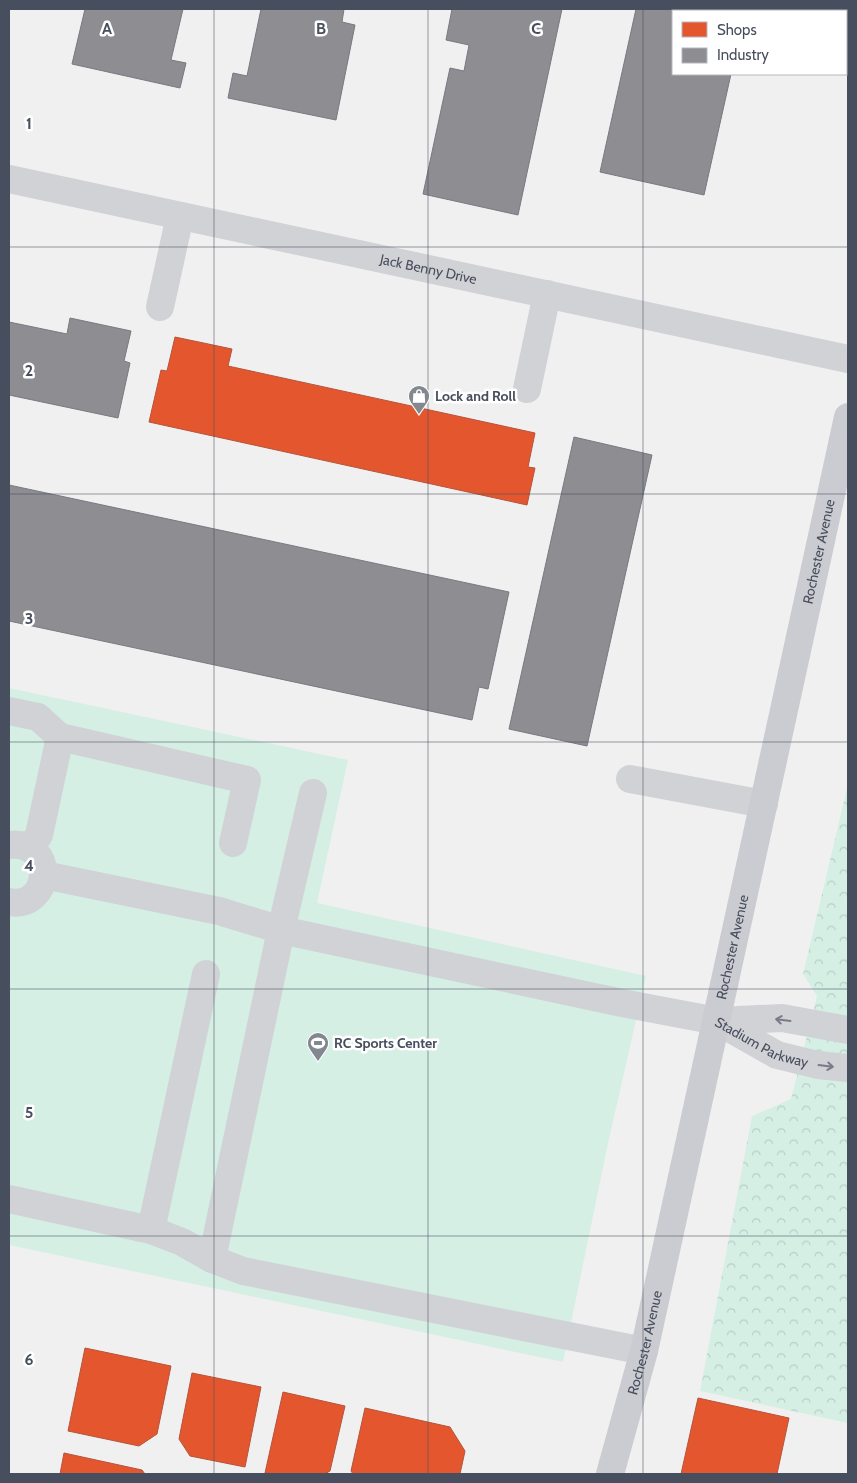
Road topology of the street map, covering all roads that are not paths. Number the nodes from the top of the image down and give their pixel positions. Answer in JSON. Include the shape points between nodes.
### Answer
{"nodes":[{"id":1,"x":9,"y":179,"type":"edge"},
{"id":2,"x":180,"y":216,"type":"junction"},
{"id":3,"x":547,"y":294,"type":"junction"},
{"id":4,"x":160,"y":307,"type":"dead end"},
{"id":5,"x":848,"y":359,"type":"edge"},
{"id":6,"x":527,"y":390,"type":"dead end"},
{"id":7,"x":848,"y":417,"type":"edge"},
{"id":8,"x":9,"y":711,"type":"edge"},
{"id":9,"x":60,"y":737,"type":"junction"},
{"id":10,"x":630,"y":779,"type":"dead end"},
{"id":11,"x":313,"y":793,"type":"dead end"},
{"id":12,"x":764,"y":804,"type":"junction"},
{"id":13,"x":234,"y":843,"type":"dead end"},
{"id":14,"x":20,"y":847,"type":"edge"},
{"id":15,"x":44,"y":875,"type":"junction"},
{"id":16,"x":9,"y":904,"type":"edge"},
{"id":17,"x":281,"y":930,"type":"junction"},
{"id":18,"x":206,"y":974,"type":"dead end"},
{"id":19,"x":717,"y":1022,"type":"junction"},
{"id":20,"x":848,"y":1030,"type":"edge"},
{"id":21,"x":848,"y":1068,"type":"edge"},
{"id":22,"x":9,"y":1199,"type":"edge"},
{"id":23,"x":151,"y":1230,"type":"junction"},
{"id":24,"x":212,"y":1259,"type":"junction"},
{"id":25,"x":644,"y":1351,"type":"junction"},
{"id":26,"x":610,"y":1474,"type":"edge"}],
"edges":[{"from":1,"to":2,"type":"street","name":"Jack Benny Drive"},
{"from":2,"to":3,"type":"street","name":"Jack Benny Drive"},
{"from":2,"to":4,"type":"street"},
{"from":3,"to":5,"type":"street","name":"Jack Benny Drive"},
{"from":3,"to":6,"type":"street"},
{"from":7,"to":12,"type":"main road","name":"Rochester Avenue"},
{"from":8,"to":9,"type":"street","via":[[38,717]]},
{"from":9,"to":13,"type":"street","via":[[247,780]]},
{"from":9,"to":14,"type":"street","via":[[39,835]]},
{"from":10,"to":12,"type":"street"},
{"from":11,"to":17,"type":"street"},
{"from":12,"to":19,"type":"main road","name":"Rochester Avenue"},
{"from":14,"to":15,"type":"street","via":[[35,852],[41,860]]},
{"from":15,"to":16,"type":"street","via":[[32,897]]},
{"from":15,"to":17,"type":"street","via":[[219,911]]},
{"from":17,"to":19,"type":"street"},
{"from":17,"to":24,"type":"street"},
{"from":18,"to":23,"type":"street"},
{"from":20,"to":19,"type":"street","name":"Stadium Parkway","one_way":true,"via":[[782,1018]]},
{"from":19,"to":21,"type":"street","name":"Stadium Parkway","one_way":true,"via":[[777,1055]]},
{"from":19,"to":25,"type":"main road","name":"Rochester Avenue"},
{"from":22,"to":23,"type":"street"},
{"from":23,"to":24,"type":"street"},
{"from":24,"to":25,"type":"street","via":[[243,1271]]},
{"from":25,"to":26,"type":"main road","name":"Rochester Avenue"}]}
